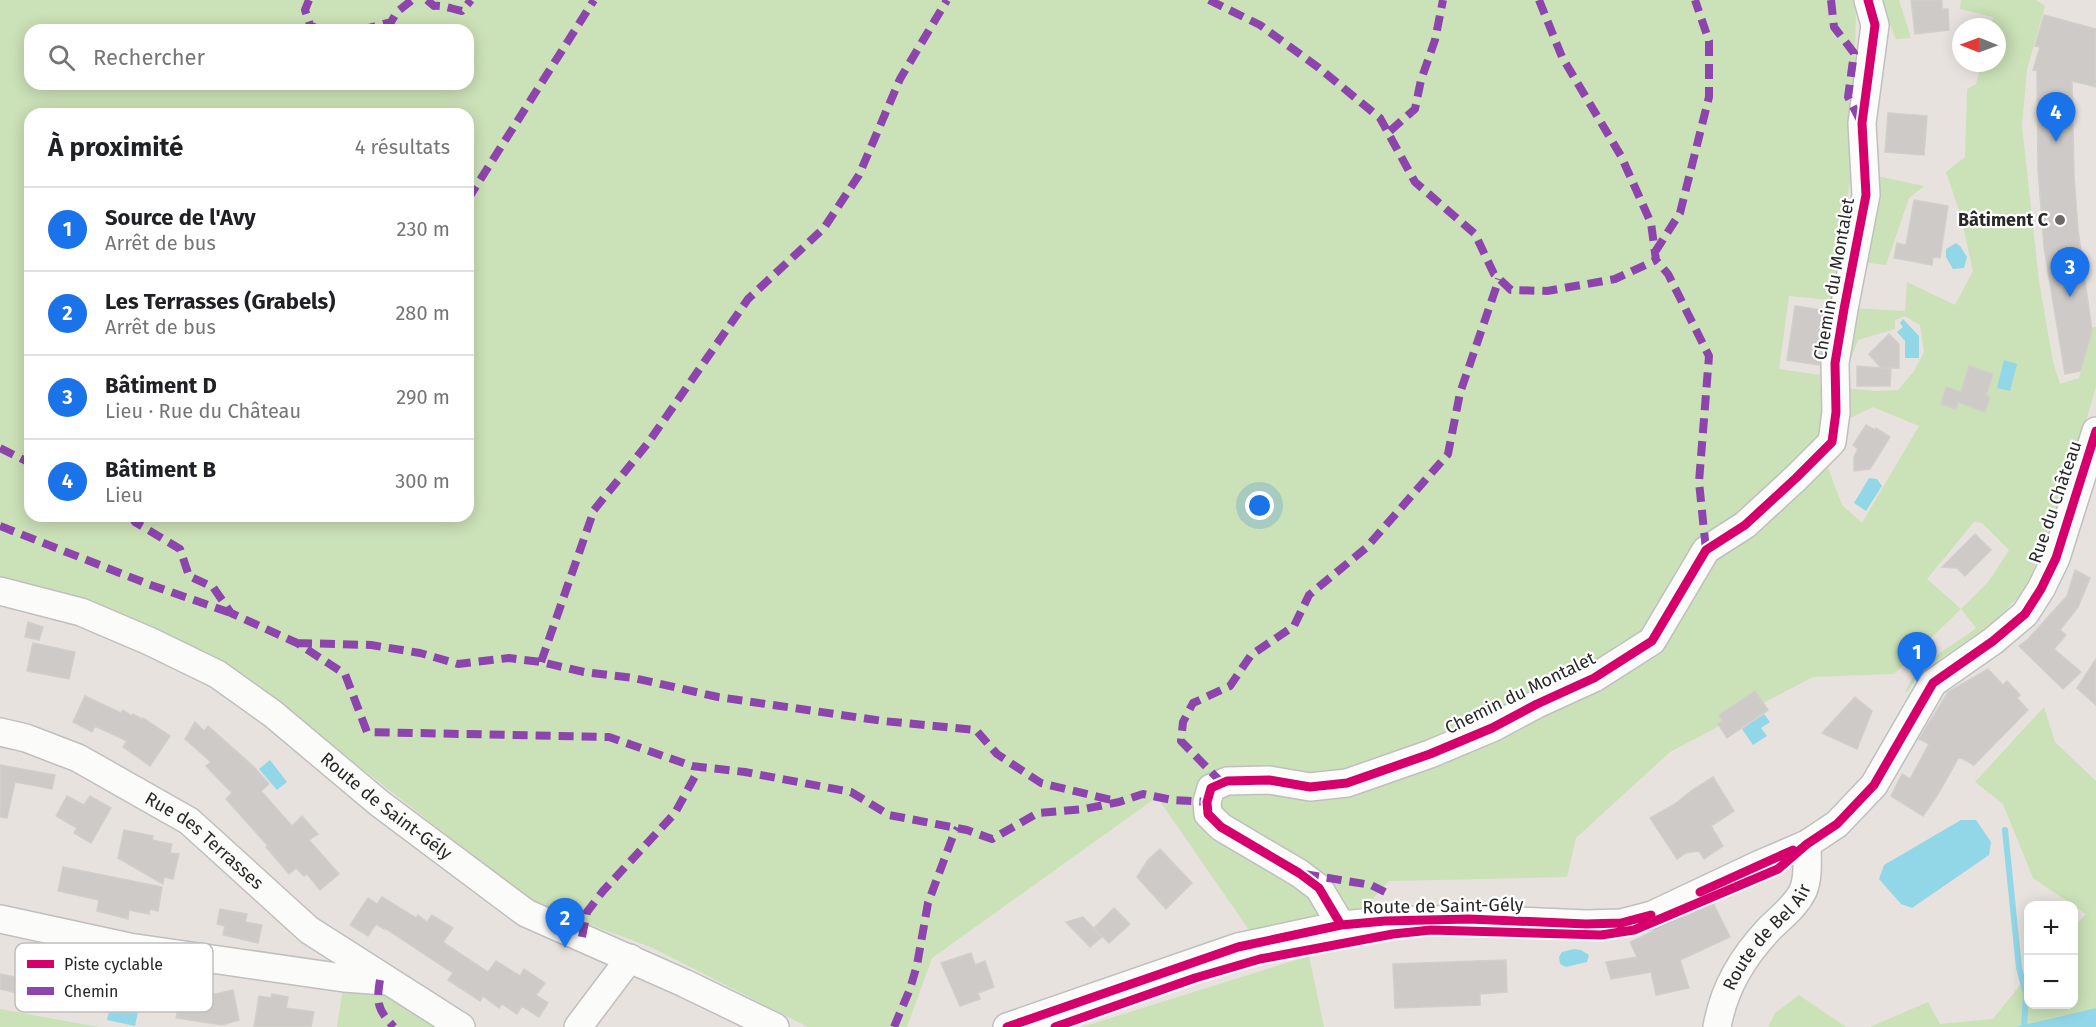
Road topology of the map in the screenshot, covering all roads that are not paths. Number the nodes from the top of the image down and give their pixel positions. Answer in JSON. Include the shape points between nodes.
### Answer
{"nodes":[{"id":1,"x":1868,"y":0,"type":"edge"},
{"id":2,"x":2096,"y":431,"type":"edge"},
{"id":3,"x":0,"y":591,"type":"edge"},
{"id":4,"x":0,"y":732,"type":"edge"},
{"id":5,"x":1806,"y":844,"type":"junction"},
{"id":6,"x":0,"y":919,"type":"edge"},
{"id":7,"x":1341,"y":925,"type":"junction"},
{"id":8,"x":111,"y":943,"type":"edge"},
{"id":9,"x":630,"y":958,"type":"junction"},
{"id":10,"x":213,"y":959,"type":"edge"},
{"id":11,"x":392,"y":981,"type":"junction"},
{"id":12,"x":461,"y":1027,"type":"edge"},
{"id":13,"x":578,"y":1027,"type":"edge"},
{"id":14,"x":775,"y":1027,"type":"edge"},
{"id":15,"x":1007,"y":1027,"type":"edge"},
{"id":16,"x":1717,"y":1027,"type":"edge"}],
"edges":[{"from":1,"to":7,"type":"street","name":"Chemin du Montalet","via":[[1875,25],[1862,123],[1866,195],[1835,363],[1832,442],[1745,525],[1706,550],[1652,641],[1594,678],[1492,728],[1347,783],[1310,787],[1269,780],[1227,781],[1211,788],[1208,814],[1221,827],[1318,888]]},
{"from":2,"to":5,"type":"street","name":"Rue du Château","via":[[2056,558],[2025,614],[1933,683],[1874,785],[1837,824]]},
{"from":3,"to":9,"type":"street","name":"Route de Saint-Gély","via":[[81,612],[218,674],[273,714],[379,803],[526,913]]},
{"from":4,"to":11,"type":"street","name":"Rue des Terrasses","via":[[78,758],[189,821],[309,930]]},
{"from":5,"to":7,"type":"street","name":"Route de Saint-Gély","via":[[1652,915],[1621,923],[1469,919]]},
{"from":5,"to":16,"type":"street","name":"Route de Bel Air","via":[[1803,889],[1796,903],[1742,961],[1723,1000]]},
{"from":6,"to":8,"type":"street"},
{"from":7,"to":15,"type":"street","name":"Route de Saint-Gély","via":[[1238,947]]},
{"from":9,"to":13,"type":"street"},
{"from":9,"to":14,"type":"street","name":"Route de Saint-Gély"},
{"from":10,"to":11,"type":"street"},
{"from":11,"to":12,"type":"street","name":"Rue des Terrasses"}]}
